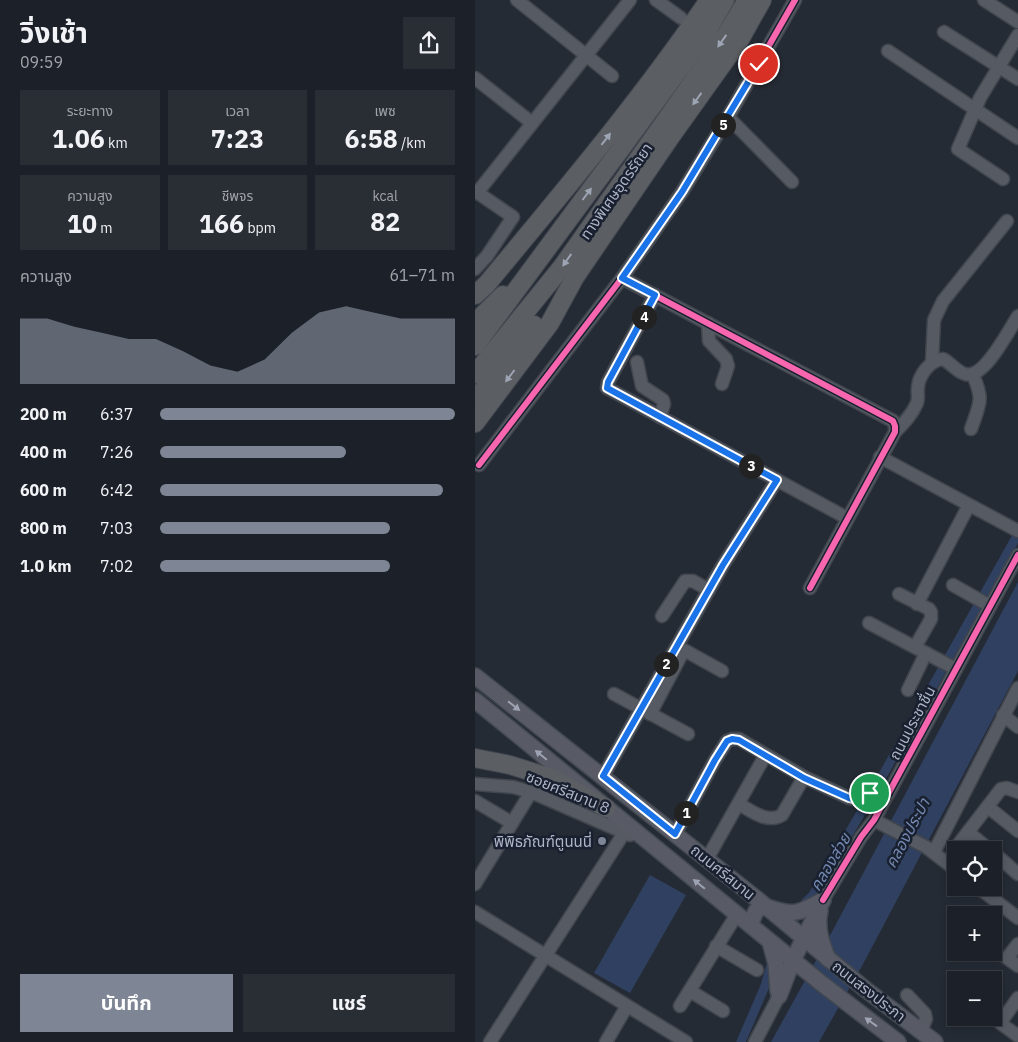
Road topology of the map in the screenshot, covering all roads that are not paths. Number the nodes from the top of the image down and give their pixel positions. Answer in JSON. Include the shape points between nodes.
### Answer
{"nodes":[{"id":1,"x":517,"y":0,"type":"edge"},
{"id":2,"x":630,"y":0,"type":"edge"},
{"id":3,"x":656,"y":0,"type":"edge"},
{"id":4,"x":709,"y":0,"type":"edge"},
{"id":5,"x":725,"y":0,"type":"edge"},
{"id":6,"x":747,"y":0,"type":"edge"},
{"id":7,"x":762,"y":0,"type":"edge"},
{"id":8,"x":795,"y":0,"type":"edge"},
{"id":9,"x":984,"y":0,"type":"edge"},
{"id":10,"x":681,"y":18,"type":"dead end"},
{"id":11,"x":1018,"y":22,"type":"edge"},
{"id":12,"x":944,"y":32,"type":"dead end"},
{"id":13,"x":1018,"y":35,"type":"edge"},
{"id":14,"x":888,"y":51,"type":"dead end"},
{"id":15,"x":587,"y":56,"type":"junction"},
{"id":16,"x":999,"y":67,"type":"junction"},
{"id":17,"x":612,"y":76,"type":"dead end"},
{"id":18,"x":475,"y":78,"type":"edge"},
{"id":19,"x":1018,"y":79,"type":"edge"},
{"id":20,"x":975,"y":109,"type":"junction"},
{"id":21,"x":729,"y":117,"type":"junction"},
{"id":22,"x":532,"y":123,"type":"junction"},
{"id":23,"x":1018,"y":138,"type":"edge"},
{"id":24,"x":1003,"y":179,"type":"dead end"},
{"id":25,"x":792,"y":182,"type":"dead end"},
{"id":26,"x":476,"y":192,"type":"edge"},
{"id":27,"x":1007,"y":221,"type":"dead end"},
{"id":28,"x":544,"y":253,"type":"junction"},
{"id":29,"x":475,"y":269,"type":"edge"},
{"id":30,"x":575,"y":277,"type":"junction"},
{"id":31,"x":622,"y":278,"type":"junction"},
{"id":32,"x":481,"y":290,"type":"edge"},
{"id":33,"x":655,"y":295,"type":"junction"},
{"id":34,"x":1018,"y":316,"type":"edge"},
{"id":35,"x":475,"y":323,"type":"edge"},
{"id":36,"x":708,"y":323,"type":"junction"},
{"id":37,"x":475,"y":346,"type":"edge"},
{"id":38,"x":637,"y":362,"type":"dead end"},
{"id":39,"x":932,"y":362,"type":"junction"},
{"id":40,"x":475,"y":374,"type":"edge"},
{"id":41,"x":973,"y":375,"type":"junction"},
{"id":42,"x":722,"y":384,"type":"dead end"},
{"id":43,"x":475,"y":400,"type":"edge"},
{"id":44,"x":660,"y":417,"type":"junction"},
{"id":45,"x":475,"y":423,"type":"edge"},
{"id":46,"x":971,"y":429,"type":"dead end"},
{"id":47,"x":895,"y":432,"type":"junction"},
{"id":48,"x":880,"y":457,"type":"junction"},
{"id":49,"x":479,"y":465,"type":"dead end"},
{"id":50,"x":777,"y":480,"type":"junction"},
{"id":51,"x":969,"y":505,"type":"junction"},
{"id":52,"x":847,"y":518,"type":"junction"},
{"id":53,"x":1017,"y":530,"type":"edge"},
{"id":54,"x":1018,"y":555,"type":"edge"},
{"id":55,"x":953,"y":585,"type":"dead end"},
{"id":56,"x":810,"y":588,"type":"dead end"},
{"id":57,"x":709,"y":590,"type":"junction"},
{"id":58,"x":899,"y":594,"type":"dead end"},
{"id":59,"x":984,"y":603,"type":"junction"},
{"id":60,"x":917,"y":604,"type":"junction"},
{"id":61,"x":663,"y":616,"type":"dead end"},
{"id":62,"x":869,"y":623,"type":"dead end"},
{"id":63,"x":920,"y":650,"type":"junction"},
{"id":64,"x":950,"y":666,"type":"junction"},
{"id":65,"x":722,"y":671,"type":"dead end"},
{"id":66,"x":475,"y":676,"type":"edge"},
{"id":67,"x":1018,"y":688,"type":"edge"},
{"id":68,"x":908,"y":690,"type":"dead end"},
{"id":69,"x":614,"y":694,"type":"dead end"},
{"id":70,"x":475,"y":700,"type":"edge"},
{"id":71,"x":645,"y":711,"type":"junction"},
{"id":72,"x":1003,"y":715,"type":"junction"},
{"id":73,"x":1018,"y":727,"type":"edge"},
{"id":74,"x":688,"y":734,"type":"dead end"},
{"id":75,"x":765,"y":756,"type":"junction"},
{"id":76,"x":475,"y":758,"type":"edge"},
{"id":77,"x":603,"y":776,"type":"junction"},
{"id":78,"x":804,"y":778,"type":"junction"},
{"id":79,"x":475,"y":784,"type":"edge"},
{"id":80,"x":531,"y":792,"type":"junction"},
{"id":81,"x":1018,"y":792,"type":"edge"},
{"id":82,"x":877,"y":797,"type":"junction"},
{"id":83,"x":475,"y":801,"type":"edge"},
{"id":84,"x":739,"y":804,"type":"junction"},
{"id":85,"x":988,"y":807,"type":"junction"},
{"id":86,"x":606,"y":808,"type":"junction"},
{"id":87,"x":874,"y":820,"type":"junction"},
{"id":88,"x":512,"y":822,"type":"junction"},
{"id":89,"x":1018,"y":831,"type":"edge"},
{"id":90,"x":969,"y":832,"type":"junction"},
{"id":91,"x":624,"y":833,"type":"junction"},
{"id":92,"x":675,"y":834,"type":"junction"},
{"id":93,"x":962,"y":841,"type":"edge"},
{"id":94,"x":980,"y":841,"type":"edge"},
{"id":95,"x":647,"y":842,"type":"junction"},
{"id":96,"x":930,"y":850,"type":"junction"},
{"id":97,"x":707,"y":860,"type":"junction"},
{"id":98,"x":1002,"y":861,"type":"edge"},
{"id":99,"x":947,"y":863,"type":"edge"},
{"id":100,"x":1018,"y":874,"type":"edge"},
{"id":101,"x":475,"y":884,"type":"edge"},
{"id":102,"x":989,"y":896,"type":"edge"},
{"id":103,"x":823,"y":900,"type":"junction"},
{"id":104,"x":764,"y":906,"type":"junction"},
{"id":105,"x":475,"y":912,"type":"edge"},
{"id":106,"x":737,"y":914,"type":"junction"},
{"id":107,"x":1018,"y":918,"type":"edge"},
{"id":108,"x":749,"y":925,"type":"junction"},
{"id":109,"x":804,"y":939,"type":"junction"},
{"id":110,"x":769,"y":942,"type":"junction"},
{"id":111,"x":1018,"y":944,"type":"edge"},
{"id":112,"x":717,"y":946,"type":"junction"},
{"id":113,"x":823,"y":952,"type":"junction"},
{"id":114,"x":545,"y":956,"type":"junction"},
{"id":115,"x":793,"y":960,"type":"junction"},
{"id":116,"x":1018,"y":966,"type":"edge"},
{"id":117,"x":757,"y":970,"type":"dead end"},
{"id":118,"x":805,"y":976,"type":"junction"},
{"id":119,"x":860,"y":986,"type":"junction"},
{"id":120,"x":690,"y":991,"type":"junction"},
{"id":121,"x":779,"y":996,"type":"junction"},
{"id":122,"x":907,"y":996,"type":"dead end"},
{"id":123,"x":1018,"y":998,"type":"edge"},
{"id":124,"x":847,"y":1004,"type":"junction"},
{"id":125,"x":627,"y":1006,"type":"junction"},
{"id":126,"x":680,"y":1006,"type":"dead end"},
{"id":127,"x":723,"y":1011,"type":"dead end"},
{"id":128,"x":921,"y":1031,"type":"junction"},
{"id":129,"x":1018,"y":1036,"type":"edge"},
{"id":130,"x":491,"y":1042,"type":"edge"},
{"id":131,"x":606,"y":1042,"type":"edge"},
{"id":132,"x":686,"y":1042,"type":"edge"},
{"id":133,"x":755,"y":1042,"type":"edge"},
{"id":134,"x":897,"y":1042,"type":"edge"},
{"id":135,"x":935,"y":1042,"type":"edge"}],
"edges":[{"from":1,"to":15,"type":"street"},
{"from":2,"to":15,"type":"street"},
{"from":3,"to":10,"type":"street"},
{"from":32,"to":4,"type":"highway","one_way":true,"via":[[595,154]]},
{"from":28,"to":5,"type":"highway","name":"ทางพิเศษอุดรรัถยา","one_way":true,"via":[[705,35]]},
{"from":6,"to":40,"type":"highway","name":"ทางพิเศษอุดรรัถยา","one_way":true,"via":[[726,35],[562,267]]},
{"from":7,"to":30,"type":"highway","one_way":true,"via":[[739,41]]},
{"from":8,"to":21,"type":"street"},
{"from":9,"to":11,"type":"street"},
{"from":12,"to":16,"type":"street"},
{"from":13,"to":16,"type":"street"},
{"from":14,"to":20,"type":"street"},
{"from":15,"to":17,"type":"street"},
{"from":15,"to":22,"type":"street"},
{"from":16,"to":19,"type":"street"},
{"from":16,"to":20,"type":"street"},
{"from":18,"to":22,"type":"street"},
{"from":20,"to":23,"type":"street"},
{"from":20,"to":24,"type":"street","via":[[958,149]]},
{"from":21,"to":25,"type":"street"},
{"from":21,"to":31,"type":"street"},
{"from":22,"to":26,"type":"street"},
{"from":26,"to":29,"type":"street","via":[[513,217]]},
{"from":27,"to":39,"type":"street","via":[[938,310],[934,320]]},
{"from":28,"to":35,"type":"highway"},
{"from":28,"to":37,"type":"highway","name":"ทางพิเศษอุดรรัถยา"},
{"from":30,"to":43,"type":"highway"},
{"from":30,"to":45,"type":"highway","one_way":true,"via":[[550,324]]},
{"from":31,"to":33,"type":"street"},
{"from":31,"to":49,"type":"street"},
{"from":33,"to":36,"type":"street"},
{"from":33,"to":44,"type":"street","via":[[607,388]]},
{"from":34,"to":41,"type":"street","via":[[993,355]]},
{"from":36,"to":42,"type":"street","via":[[709,341],[726,359],[728,366]]},
{"from":36,"to":47,"type":"street","via":[[893,421]]},
{"from":38,"to":44,"type":"street","via":[[642,386],[663,400]]},
{"from":39,"to":41,"type":"street","via":[[943,359],[966,375]]},
{"from":39,"to":47,"type":"street","via":[[918,386],[918,401],[914,409]]},
{"from":41,"to":46,"type":"street","via":[[981,400]]},
{"from":44,"to":50,"type":"street"},
{"from":47,"to":48,"type":"street"},
{"from":48,"to":51,"type":"street"},
{"from":48,"to":52,"type":"street"},
{"from":50,"to":52,"type":"street"},
{"from":50,"to":57,"type":"street"},
{"from":51,"to":53,"type":"street"},
{"from":51,"to":60,"type":"street"},
{"from":52,"to":56,"type":"street"},
{"from":54,"to":59,"type":"street","name":"ถนนประชาชื่น"},
{"from":55,"to":59,"type":"street"},
{"from":57,"to":61,"type":"street","via":[[693,581],[685,581]]},
{"from":57,"to":71,"type":"street"},
{"from":58,"to":60,"type":"street"},
{"from":59,"to":64,"type":"street","name":"ถนนประชาชื่น"},
{"from":60,"to":63,"type":"street","via":[[929,609],[932,615]]},
{"from":62,"to":63,"type":"street"},
{"from":63,"to":64,"type":"street"},
{"from":63,"to":68,"type":"street"},
{"from":64,"to":82,"type":"street","name":"ถนนประชาชื่น"},
{"from":65,"to":71,"type":"street","via":[[684,650]]},
{"from":66,"to":77,"type":"main road","name":"ถนนศรีสมาน","one_way":true},
{"from":67,"to":72,"type":"street"},
{"from":69,"to":71,"type":"street"},
{"from":86,"to":70,"type":"main road","name":"ถนนศรีสมาน","one_way":true},
{"from":71,"to":74,"type":"street"},
{"from":71,"to":77,"type":"street"},
{"from":72,"to":73,"type":"street"},
{"from":72,"to":96,"type":"street"},
{"from":75,"to":78,"type":"street"},
{"from":75,"to":84,"type":"street"},
{"from":75,"to":92,"type":"street","via":[[739,740],[727,741]]},
{"from":76,"to":86,"type":"highway","via":[[551,778]]},
{"from":77,"to":92,"type":"main road","name":"ถนนศรีสมาน"},
{"from":78,"to":82,"type":"street","via":[[849,798],[853,799],[861,790]]},
{"from":78,"to":84,"type":"street","via":[[782,815],[776,819],[756,814]]},
{"from":79,"to":80,"type":"street","name":"ซอยศรีสมาน 8"},
{"from":80,"to":88,"type":"street"},
{"from":80,"to":91,"type":"street","name":"ซอยศรีสมาน 8"},
{"from":81,"to":85,"type":"street","via":[[1001,789]]},
{"from":82,"to":87,"type":"street","name":"ถนนประชาชื่น"},
{"from":83,"to":88,"type":"street"},
{"from":84,"to":97,"type":"street"},
{"from":85,"to":89,"type":"street"},
{"from":85,"to":90,"type":"street"},
{"from":86,"to":95,"type":"main road","name":"ถนนศรีสมาน"},
{"from":87,"to":96,"type":"street"},
{"from":87,"to":103,"type":"street","name":"ถนนประชาชื่น"},
{"from":88,"to":101,"type":"street"},
{"from":90,"to":93,"type":"street"},
{"from":90,"to":94,"type":"street"},
{"from":91,"to":95,"type":"street","name":"ซอยศรีสมาน 8"},
{"from":91,"to":114,"type":"street"},
{"from":92,"to":97,"type":"main road","name":"ถนนศรีสมาน"},
{"from":106,"to":95,"type":"main road","name":"ถนนศรีสมาน","one_way":true},
{"from":96,"to":99,"type":"street"},
{"from":97,"to":104,"type":"main road","name":"ถนนศรีสมาน"},
{"from":98,"to":100,"type":"street"},
{"from":102,"to":107,"type":"street"},
{"from":103,"to":104,"type":"main road","via":[[798,913],[786,914]]},
{"from":103,"to":109,"type":"main road"},
{"from":103,"to":113,"type":"main road","via":[[819,916]]},
{"from":104,"to":108,"type":"main road","via":[[756,911]]},
{"from":104,"to":109,"type":"main road","name":"ถนนศรีสมาน"},
{"from":105,"to":114,"type":"street"},
{"from":106,"to":108,"type":"main road","name":"ถนนศรีสมาน"},
{"from":106,"to":112,"type":"street"},
{"from":108,"to":110,"type":"main road","name":"ถนนศรีสมาน"},
{"from":109,"to":113,"type":"main road","name":"ถนนสรงประภา"},
{"from":109,"to":115,"type":"main road"},
{"from":110,"to":115,"type":"main road","name":"ถนนศรีสมาน"},
{"from":110,"to":121,"type":"main road","via":[[776,964]]},
{"from":111,"to":116,"type":"street","via":[[1007,958]]},
{"from":112,"to":117,"type":"street"},
{"from":112,"to":120,"type":"street"},
{"from":113,"to":119,"type":"main road","name":"ถนนสรงประภา"},
{"from":114,"to":125,"type":"street"},
{"from":114,"to":130,"type":"street"},
{"from":115,"to":118,"type":"main road","name":"ถนนสรงประภา"},
{"from":115,"to":121,"type":"main road"},
{"from":118,"to":121,"type":"main road","via":[[789,983]]},
{"from":118,"to":124,"type":"main road","name":"ถนนสรงประภา","via":[[821,983]]},
{"from":119,"to":124,"type":"main road"},
{"from":119,"to":128,"type":"main road","name":"ถนนสรงประภา"},
{"from":120,"to":126,"type":"street"},
{"from":120,"to":127,"type":"street"},
{"from":121,"to":133,"type":"street"},
{"from":122,"to":128,"type":"street","via":[[925,1014]]},
{"from":123,"to":129,"type":"street","via":[[999,1023]]},
{"from":134,"to":124,"type":"main road","name":"ถนนสรงประภา","one_way":true},
{"from":125,"to":131,"type":"street"},
{"from":125,"to":132,"type":"street"},
{"from":128,"to":135,"type":"main road","name":"ถนนสรงประภา"}]}
